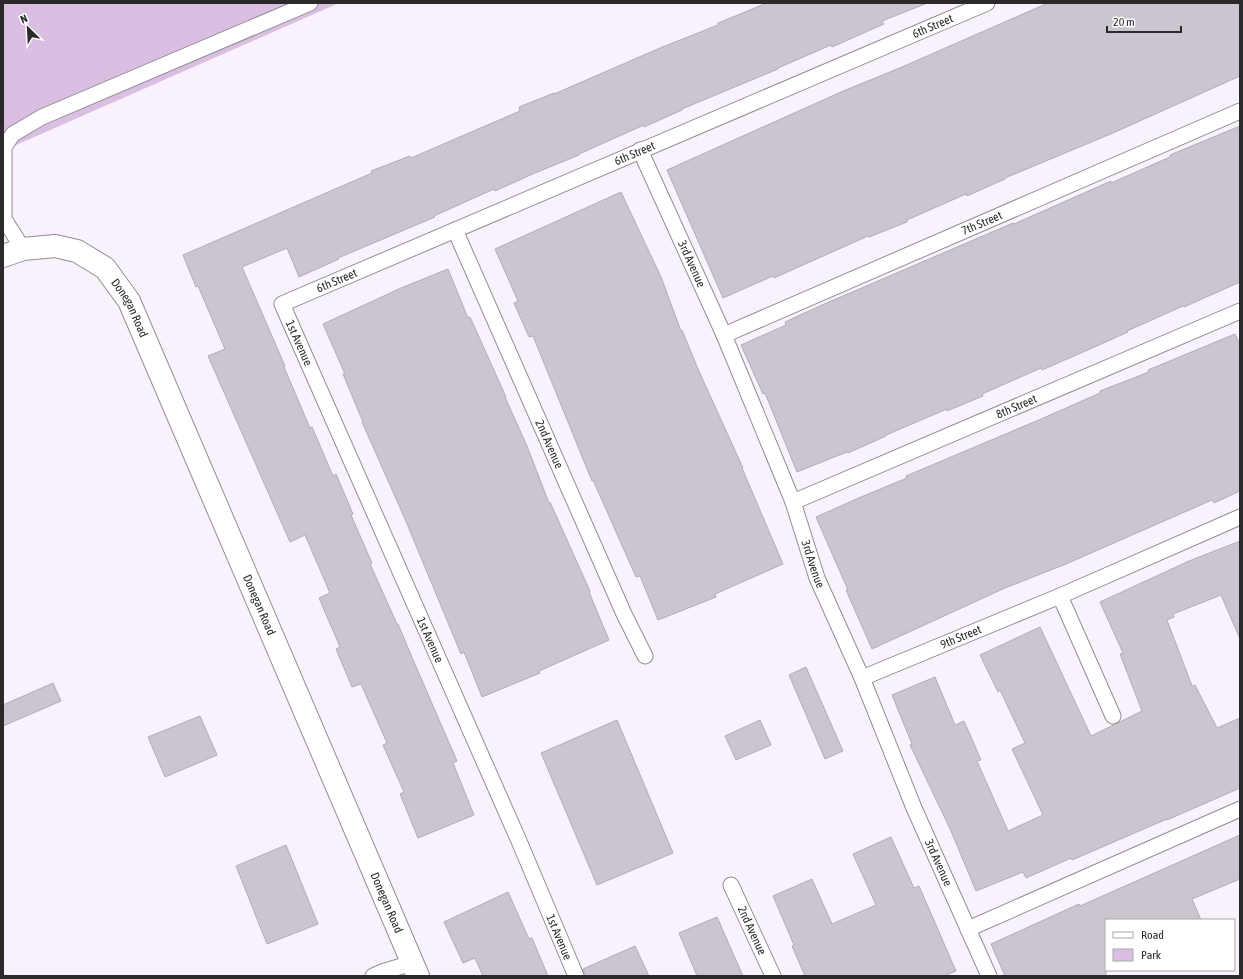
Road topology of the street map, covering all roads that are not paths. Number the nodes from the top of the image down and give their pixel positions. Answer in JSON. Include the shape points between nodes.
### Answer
{"nodes":[{"id":1,"x":310,"y":3,"type":"edge"},
{"id":2,"x":987,"y":3,"type":"edge"},
{"id":3,"x":1240,"y":111,"type":"edge"},
{"id":4,"x":4,"y":144,"type":"edge"},
{"id":5,"x":640,"y":150,"type":"junction"},
{"id":6,"x":455,"y":230,"type":"junction"},
{"id":7,"x":13,"y":253,"type":"edge"},
{"id":8,"x":282,"y":304,"type":"joint"},
{"id":9,"x":1240,"y":311,"type":"edge"},
{"id":10,"x":724,"y":335,"type":"junction"},
{"id":11,"x":793,"y":502,"type":"junction"},
{"id":12,"x":1240,"y":517,"type":"edge"},
{"id":13,"x":1060,"y":596,"type":"junction"},
{"id":14,"x":645,"y":656,"type":"dead end"},
{"id":15,"x":862,"y":678,"type":"junction"},
{"id":16,"x":1113,"y":716,"type":"dead end"},
{"id":17,"x":1240,"y":809,"type":"edge"},
{"id":18,"x":731,"y":886,"type":"dead end"},
{"id":19,"x":968,"y":929,"type":"junction"},
{"id":20,"x":415,"y":970,"type":"edge"},
{"id":21,"x":373,"y":976,"type":"edge"},
{"id":22,"x":576,"y":976,"type":"edge"},
{"id":23,"x":773,"y":976,"type":"edge"},
{"id":24,"x":989,"y":976,"type":"edge"}],
"edges":[{"from":1,"to":4,"type":"lane","via":[[42,117],[13,134]]},
{"from":2,"to":5,"type":"lane","name":"6th Street"},
{"from":3,"to":10,"type":"lane","name":"7th Street"},
{"from":4,"to":7,"type":"lane","via":[[4,219]]},
{"from":5,"to":6,"type":"lane","name":"6th Street"},
{"from":5,"to":10,"type":"lane","name":"3rd Avenue"},
{"from":6,"to":8,"type":"lane","name":"6th Street"},
{"from":6,"to":14,"type":"lane","name":"2nd Avenue","via":[[624,614]]},
{"from":7,"to":20,"type":"street","name":"Donegan Road","via":[[55,246],[77,251],[106,268],[129,301]]},
{"from":8,"to":22,"type":"lane","name":"1st Avenue"},
{"from":9,"to":11,"type":"lane","name":"8th Street"},
{"from":10,"to":11,"type":"lane","name":"3rd Avenue"},
{"from":11,"to":15,"type":"lane","name":"3rd Avenue","via":[[817,578]]},
{"from":12,"to":13,"type":"lane","name":"9th Street"},
{"from":13,"to":15,"type":"lane","name":"9th Street"},
{"from":13,"to":16,"type":"lane"},
{"from":15,"to":19,"type":"lane","name":"3rd Avenue","via":[[914,808]]},
{"from":17,"to":19,"type":"lane"},
{"from":18,"to":23,"type":"lane","name":"2nd Avenue"},
{"from":19,"to":24,"type":"lane","name":"3rd Avenue"},
{"from":20,"to":21,"type":"lane","via":[[382,972]]}]}
